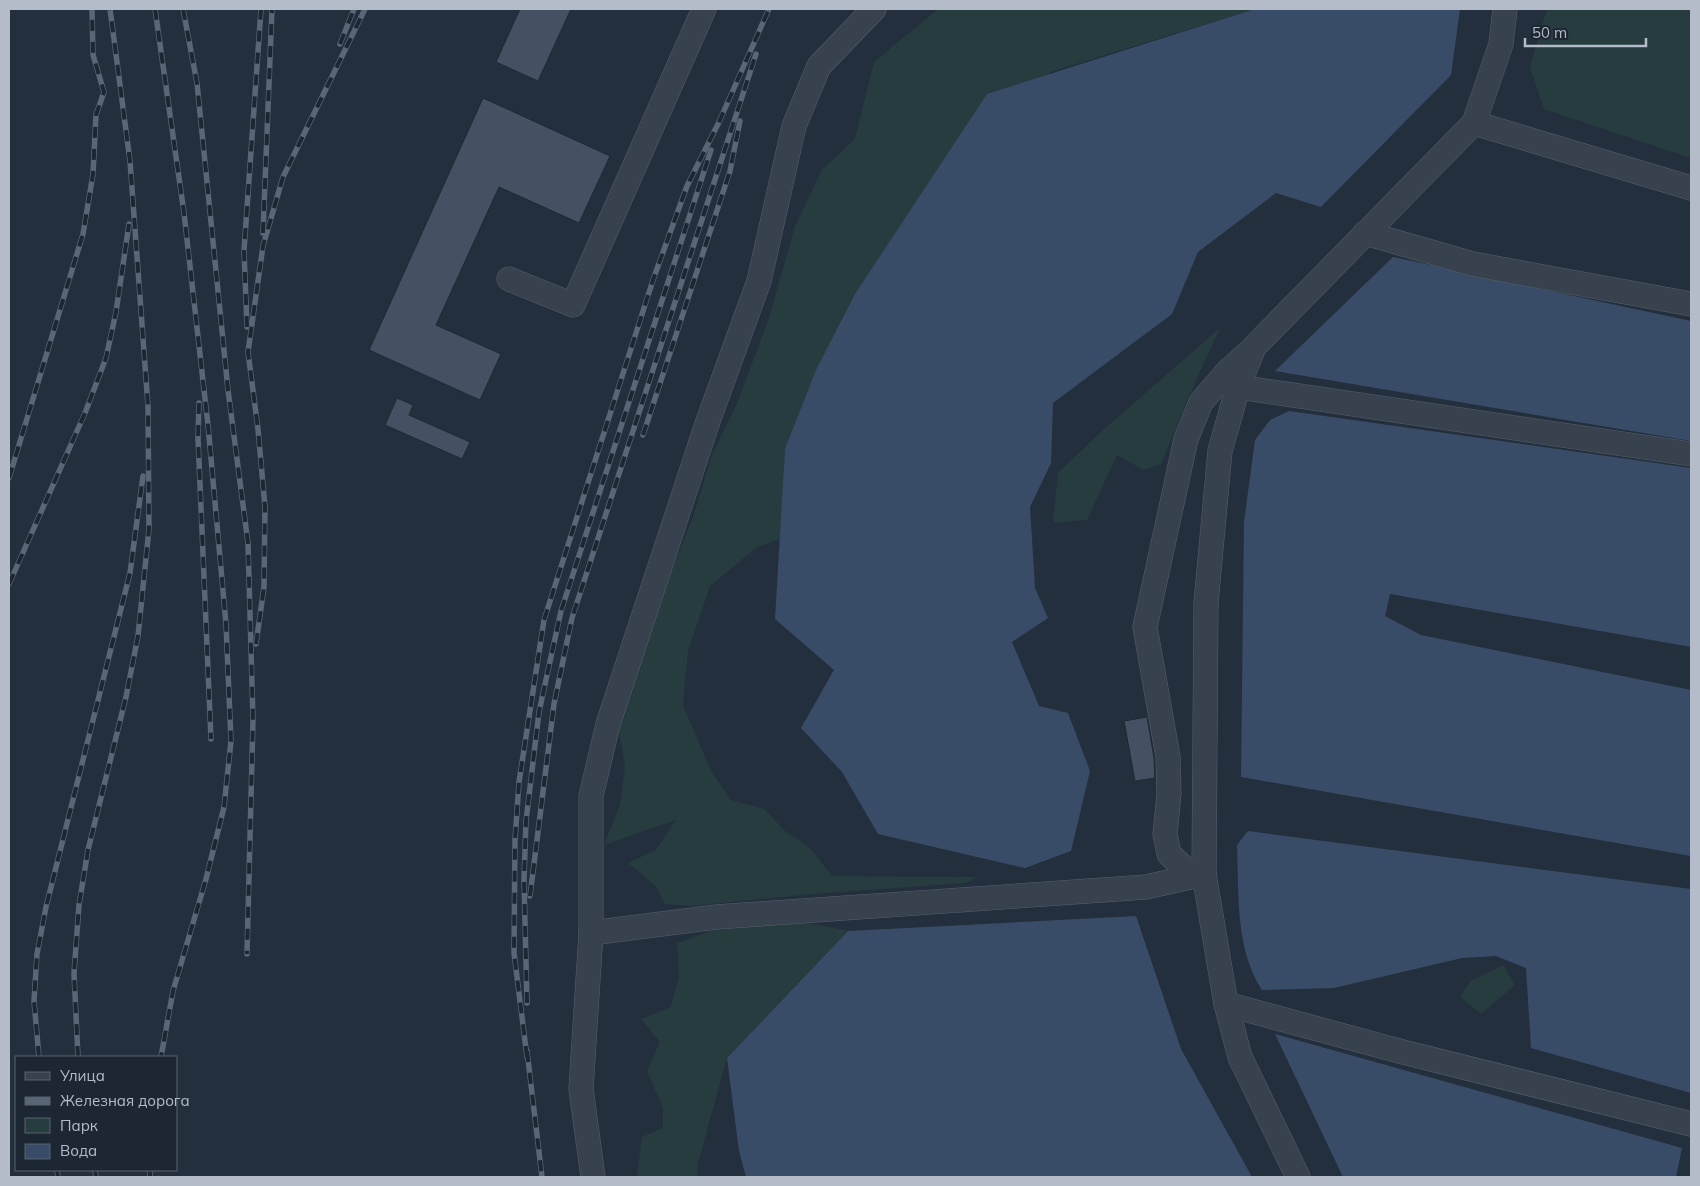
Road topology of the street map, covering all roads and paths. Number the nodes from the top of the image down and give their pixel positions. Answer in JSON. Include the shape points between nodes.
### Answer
{"nodes":[{"id":1,"x":704,"y":9,"type":"edge"},
{"id":2,"x":874,"y":9,"type":"edge"},
{"id":3,"x":1505,"y":9,"type":"edge"},
{"id":4,"x":1474,"y":123,"type":"junction"},
{"id":5,"x":1691,"y":188,"type":"edge"},
{"id":6,"x":1365,"y":234,"type":"junction"},
{"id":7,"x":509,"y":279,"type":"dead end"},
{"id":8,"x":1691,"y":304,"type":"edge"},
{"id":9,"x":1254,"y":347,"type":"junction"},
{"id":10,"x":1238,"y":387,"type":"junction"},
{"id":11,"x":1691,"y":454,"type":"edge"},
{"id":12,"x":1204,"y":874,"type":"junction"},
{"id":13,"x":591,"y":934,"type":"junction"},
{"id":14,"x":1226,"y":1004,"type":"junction"},
{"id":15,"x":1691,"y":1124,"type":"edge"},
{"id":16,"x":593,"y":1177,"type":"edge"},
{"id":17,"x":1298,"y":1177,"type":"edge"}],
"edges":[{"from":1,"to":7,"type":"lane","via":[[573,306]]},
{"from":2,"to":13,"type":"lane","via":[[819,66],[794,126],[759,281],[705,430],[608,724],[591,796]]},
{"from":3,"to":4,"type":"lane","via":[[1501,44]]},
{"from":4,"to":5,"type":"lane"},
{"from":4,"to":6,"type":"lane"},
{"from":6,"to":8,"type":"lane","via":[[1473,264]]},
{"from":6,"to":9,"type":"lane"},
{"from":9,"to":10,"type":"lane"},
{"from":9,"to":12,"type":"lane","via":[[1201,402],[1186,439],[1145,627],[1168,757],[1166,834],[1169,854],[1183,867]]},
{"from":10,"to":11,"type":"lane"},
{"from":10,"to":12,"type":"lane","via":[[1220,451],[1206,603]]},
{"from":12,"to":13,"type":"lane","via":[[1146,887],[716,917]]},
{"from":12,"to":14,"type":"lane"},
{"from":13,"to":16,"type":"lane","via":[[581,1090]]},
{"from":14,"to":15,"type":"lane"},
{"from":14,"to":17,"type":"lane","via":[[1240,1057]]}]}
